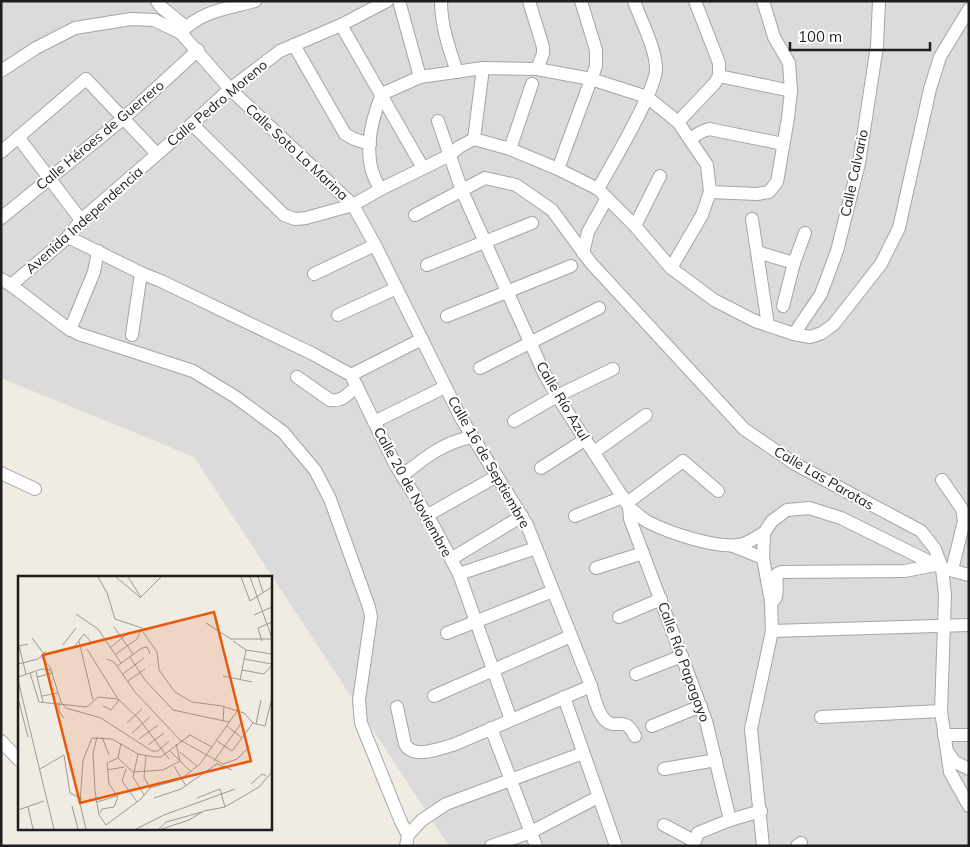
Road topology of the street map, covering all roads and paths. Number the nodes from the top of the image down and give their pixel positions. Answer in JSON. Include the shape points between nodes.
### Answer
{"nodes":[{"id":1,"x":157,"y":1,"type":"edge"},
{"id":2,"x":255,"y":1,"type":"edge"},
{"id":3,"x":387,"y":1,"type":"edge"},
{"id":4,"x":399,"y":1,"type":"edge"},
{"id":5,"x":441,"y":1,"type":"edge"},
{"id":6,"x":530,"y":1,"type":"edge"},
{"id":7,"x":581,"y":1,"type":"edge"},
{"id":8,"x":634,"y":1,"type":"edge"},
{"id":9,"x":695,"y":1,"type":"edge"},
{"id":10,"x":763,"y":1,"type":"edge"},
{"id":11,"x":880,"y":1,"type":"edge"},
{"id":12,"x":969,"y":9,"type":"edge"},
{"id":13,"x":341,"y":25,"type":"junction"},
{"id":14,"x":963,"y":27,"type":"edge"},
{"id":15,"x":184,"y":30,"type":"junction"},
{"id":16,"x":294,"y":45,"type":"junction"},
{"id":17,"x":198,"y":50,"type":"junction"},
{"id":18,"x":483,"y":68,"type":"junction"},
{"id":19,"x":537,"y":69,"type":"junction"},
{"id":20,"x":1,"y":71,"type":"edge"},
{"id":21,"x":457,"y":72,"type":"junction"},
{"id":22,"x":719,"y":76,"type":"junction"},
{"id":23,"x":420,"y":77,"type":"junction"},
{"id":24,"x":591,"y":79,"type":"junction"},
{"id":25,"x":532,"y":84,"type":"dead end"},
{"id":26,"x":230,"y":89,"type":"junction"},
{"id":27,"x":791,"y":91,"type":"junction"},
{"id":28,"x":382,"y":94,"type":"junction"},
{"id":29,"x":647,"y":97,"type":"junction"},
{"id":30,"x":124,"y":118,"type":"junction"},
{"id":31,"x":438,"y":121,"type":"dead end"},
{"id":32,"x":678,"y":122,"type":"junction"},
{"id":33,"x":192,"y":124,"type":"junction"},
{"id":34,"x":18,"y":137,"type":"junction"},
{"id":35,"x":474,"y":139,"type":"junction"},
{"id":36,"x":690,"y":140,"type":"junction"},
{"id":37,"x":370,"y":144,"type":"junction"},
{"id":38,"x":784,"y":144,"type":"junction"},
{"id":39,"x":510,"y":149,"type":"junction"},
{"id":40,"x":1,"y":152,"type":"edge"},
{"id":41,"x":157,"y":154,"type":"junction"},
{"id":42,"x":450,"y":155,"type":"junction"},
{"id":43,"x":423,"y":168,"type":"junction"},
{"id":44,"x":558,"y":169,"type":"junction"},
{"id":45,"x":660,"y":176,"type":"dead end"},
{"id":46,"x":50,"y":179,"type":"junction"},
{"id":47,"x":381,"y":189,"type":"junction"},
{"id":48,"x":462,"y":191,"type":"junction"},
{"id":49,"x":710,"y":192,"type":"junction"},
{"id":50,"x":602,"y":194,"type":"junction"},
{"id":51,"x":353,"y":205,"type":"junction"},
{"id":52,"x":414,"y":215,"type":"dead end"},
{"id":53,"x":1,"y":218,"type":"edge"},
{"id":54,"x":752,"y":219,"type":"dead end"},
{"id":55,"x":80,"y":220,"type":"junction"},
{"id":56,"x":532,"y":223,"type":"dead end"},
{"id":57,"x":635,"y":226,"type":"junction"},
{"id":58,"x":805,"y":233,"type":"dead end"},
{"id":59,"x":68,"y":236,"type":"junction"},
{"id":60,"x":485,"y":241,"type":"junction"},
{"id":61,"x":375,"y":245,"type":"junction"},
{"id":62,"x":98,"y":251,"type":"junction"},
{"id":63,"x":757,"y":252,"type":"junction"},
{"id":64,"x":584,"y":253,"type":"junction"},
{"id":65,"x":794,"y":263,"type":"junction"},
{"id":66,"x":427,"y":265,"type":"dead end"},
{"id":67,"x":570,"y":266,"type":"dead end"},
{"id":68,"x":671,"y":268,"type":"junction"},
{"id":69,"x":141,"y":273,"type":"junction"},
{"id":70,"x":314,"y":274,"type":"dead end"},
{"id":71,"x":6,"y":282,"type":"edge"},
{"id":72,"x":397,"y":288,"type":"junction"},
{"id":73,"x":507,"y":292,"type":"junction"},
{"id":74,"x":783,"y":306,"type":"dead end"},
{"id":75,"x":599,"y":308,"type":"dead end"},
{"id":76,"x":338,"y":315,"type":"dead end"},
{"id":77,"x":448,"y":316,"type":"dead end"},
{"id":78,"x":768,"y":325,"type":"junction"},
{"id":79,"x":70,"y":330,"type":"junction"},
{"id":80,"x":794,"y":334,"type":"junction"},
{"id":81,"x":132,"y":336,"type":"dead end"},
{"id":82,"x":422,"y":339,"type":"junction"},
{"id":83,"x":529,"y":343,"type":"junction"},
{"id":84,"x":480,"y":368,"type":"dead end"},
{"id":85,"x":613,"y":369,"type":"dead end"},
{"id":86,"x":297,"y":376,"type":"dead end"},
{"id":87,"x":354,"y":380,"type":"junction"},
{"id":88,"x":446,"y":387,"type":"junction"},
{"id":89,"x":556,"y":396,"type":"junction"},
{"id":90,"x":646,"y":415,"type":"dead end"},
{"id":91,"x":514,"y":421,"type":"dead end"},
{"id":92,"x":374,"y":422,"type":"junction"},
{"id":93,"x":472,"y":437,"type":"junction"},
{"id":94,"x":586,"y":439,"type":"junction"},
{"id":95,"x":594,"y":452,"type":"junction"},
{"id":96,"x":541,"y":468,"type":"dead end"},
{"id":97,"x":1,"y":473,"type":"edge"},
{"id":98,"x":402,"y":476,"type":"junction"},
{"id":99,"x":497,"y":476,"type":"junction"},
{"id":100,"x":942,"y":480,"type":"dead end"},
{"id":101,"x":36,"y":489,"type":"dead end"},
{"id":102,"x":718,"y":491,"type":"dead end"},
{"id":103,"x":626,"y":502,"type":"junction"},
{"id":104,"x":426,"y":516,"type":"junction"},
{"id":105,"x":522,"y":516,"type":"junction"},
{"id":106,"x":575,"y":516,"type":"dead end"},
{"id":107,"x":764,"y":534,"type":"junction"},
{"id":108,"x":732,"y":545,"type":"junction"},
{"id":109,"x":536,"y":548,"type":"junction"},
{"id":110,"x":643,"y":552,"type":"junction"},
{"id":111,"x":762,"y":558,"type":"junction"},
{"id":112,"x":451,"y":560,"type":"junction"},
{"id":113,"x":596,"y":568,"type":"dead end"},
{"id":114,"x":943,"y":568,"type":"junction"},
{"id":115,"x":459,"y":574,"type":"junction"},
{"id":116,"x":969,"y":575,"type":"edge"},
{"id":117,"x":553,"y":591,"type":"junction"},
{"id":118,"x":661,"y":599,"type":"junction"},
{"id":119,"x":771,"y":602,"type":"junction"},
{"id":120,"x":618,"y":618,"type":"dead end"},
{"id":121,"x":477,"y":622,"type":"junction"},
{"id":122,"x":944,"y":624,"type":"junction"},
{"id":123,"x":969,"y":624,"type":"edge"},
{"id":124,"x":772,"y":631,"type":"junction"},
{"id":125,"x":447,"y":633,"type":"dead end"},
{"id":126,"x":571,"y":636,"type":"junction"},
{"id":127,"x":682,"y":656,"type":"junction"},
{"id":128,"x":494,"y":670,"type":"junction"},
{"id":129,"x":636,"y":674,"type":"dead end"},
{"id":130,"x":591,"y":686,"type":"junction"},
{"id":131,"x":434,"y":696,"type":"dead end"},
{"id":132,"x":564,"y":697,"type":"junction"},
{"id":133,"x":701,"y":706,"type":"junction"},
{"id":134,"x":397,"y":707,"type":"dead end"},
{"id":135,"x":941,"y":711,"type":"junction"},
{"id":136,"x":821,"y":717,"type":"dead end"},
{"id":137,"x":511,"y":720,"type":"junction"},
{"id":138,"x":652,"y":726,"type":"dead end"},
{"id":139,"x":491,"y":728,"type":"junction"},
{"id":140,"x":944,"y":735,"type":"junction"},
{"id":141,"x":969,"y":735,"type":"edge"},
{"id":142,"x":635,"y":736,"type":"dead end"},
{"id":143,"x":1,"y":742,"type":"edge"},
{"id":144,"x":583,"y":753,"type":"junction"},
{"id":145,"x":948,"y":753,"type":"junction"},
{"id":146,"x":18,"y":759,"type":"edge"},
{"id":147,"x":716,"y":760,"type":"junction"},
{"id":148,"x":664,"y":769,"type":"dead end"},
{"id":149,"x":969,"y":769,"type":"edge"},
{"id":150,"x":511,"y":780,"type":"junction"},
{"id":151,"x":598,"y":797,"type":"junction"},
{"id":152,"x":969,"y":806,"type":"edge"},
{"id":153,"x":760,"y":811,"type":"junction"},
{"id":154,"x":730,"y":820,"type":"junction"},
{"id":155,"x":664,"y":824,"type":"dead end"},
{"id":156,"x":531,"y":832,"type":"junction"},
{"id":157,"x":407,"y":840,"type":"edge"},
{"id":158,"x":694,"y":843,"type":"edge"},
{"id":159,"x":490,"y":846,"type":"edge"},
{"id":160,"x":536,"y":846,"type":"edge"},
{"id":161,"x":616,"y":846,"type":"edge"},
{"id":162,"x":764,"y":846,"type":"edge"}],
"edges":[{"from":1,"to":15,"type":"street"},
{"from":2,"to":15,"type":"street","via":[[198,19]]},
{"from":3,"to":13,"type":"street","name":"Calle Pedro Moreno"},
{"from":4,"to":23,"type":"street"},
{"from":5,"to":21,"type":"street","via":[[445,36]]},
{"from":6,"to":19,"type":"street","via":[[543,47]]},
{"from":7,"to":24,"type":"street","via":[[596,50],[596,66]]},
{"from":8,"to":29,"type":"street","via":[[656,64],[656,78]]},
{"from":9,"to":22,"type":"street","via":[[719,63]]},
{"from":10,"to":27,"type":"street","via":[[774,37],[789,63]]},
{"from":11,"to":80,"type":"street","name":"Calle Calvario","via":[[877,46],[859,163],[837,251],[821,294]]},
{"from":12,"to":14,"type":"street"},
{"from":13,"to":16,"type":"street","name":"Calle Pedro Moreno"},
{"from":13,"to":28,"type":"street"},
{"from":14,"to":80,"type":"street","via":[[940,57],[899,228],[881,264],[834,324],[810,337]]},
{"from":15,"to":17,"type":"street","name":"Calle Soto La Marina"},
{"from":15,"to":20,"type":"street","via":[[154,20],[131,19],[75,28]]},
{"from":16,"to":26,"type":"street","name":"Calle Pedro Moreno","via":[[280,51]]},
{"from":16,"to":37,"type":"street","via":[[345,134]]},
{"from":17,"to":26,"type":"street","name":"Calle Soto La Marina"},
{"from":17,"to":30,"type":"street","name":"Calle Héroes de Guerrero"},
{"from":18,"to":19,"type":"street"},
{"from":18,"to":21,"type":"street"},
{"from":18,"to":35,"type":"street"},
{"from":19,"to":24,"type":"street"},
{"from":21,"to":23,"type":"street"},
{"from":22,"to":27,"type":"street"},
{"from":22,"to":32,"type":"street"},
{"from":23,"to":28,"type":"street"},
{"from":24,"to":29,"type":"street"},
{"from":24,"to":44,"type":"street"},
{"from":25,"to":39,"type":"street"},
{"from":26,"to":33,"type":"street","name":"Calle Pedro Moreno"},
{"from":26,"to":51,"type":"street","name":"Calle Soto La Marina"},
{"from":27,"to":38,"type":"street"},
{"from":28,"to":37,"type":"street","via":[[374,114]]},
{"from":28,"to":43,"type":"street"},
{"from":29,"to":32,"type":"street"},
{"from":29,"to":50,"type":"street"},
{"from":30,"to":34,"type":"street","via":[[86,79]]},
{"from":30,"to":41,"type":"street"},
{"from":30,"to":46,"type":"street","name":"Calle Héroes de Guerrero"},
{"from":31,"to":42,"type":"street","name":"Calle Río Azul"},
{"from":32,"to":36,"type":"street"},
{"from":33,"to":41,"type":"street","name":"Calle Pedro Moreno"},
{"from":33,"to":51,"type":"street","via":[[284,215],[306,218]]},
{"from":34,"to":40,"type":"street"},
{"from":34,"to":46,"type":"street"},
{"from":35,"to":39,"type":"street"},
{"from":35,"to":42,"type":"street"},
{"from":36,"to":38,"type":"street","via":[[709,129]]},
{"from":36,"to":49,"type":"street","via":[[707,165]]},
{"from":37,"to":47,"type":"street","via":[[373,178]]},
{"from":38,"to":49,"type":"street","via":[[777,182],[769,192]]},
{"from":39,"to":44,"type":"street"},
{"from":41,"to":55,"type":"street","name":"Avenida Independencia"},
{"from":42,"to":43,"type":"street"},
{"from":42,"to":48,"type":"street","name":"Calle Río Azul"},
{"from":43,"to":47,"type":"street"},
{"from":44,"to":50,"type":"street"},
{"from":45,"to":57,"type":"street"},
{"from":46,"to":53,"type":"street","name":"Calle Héroes de Guerrero"},
{"from":46,"to":55,"type":"street"},
{"from":47,"to":51,"type":"street"},
{"from":48,"to":52,"type":"street","name":"Calle Las Parotas"},
{"from":48,"to":60,"type":"street","name":"Calle Río Azul"},
{"from":48,"to":64,"type":"street","name":"Calle Las Parotas","via":[[485,178],[516,185],[552,210]]},
{"from":49,"to":68,"type":"street","via":[[702,215]]},
{"from":50,"to":57,"type":"street"},
{"from":50,"to":64,"type":"street"},
{"from":51,"to":61,"type":"street","name":"Calle 16 de Septiembre"},
{"from":54,"to":63,"type":"street"},
{"from":55,"to":59,"type":"street","name":"Avenida Independencia"},
{"from":56,"to":60,"type":"street"},
{"from":57,"to":68,"type":"street"},
{"from":58,"to":65,"type":"street"},
{"from":59,"to":62,"type":"street"},
{"from":59,"to":71,"type":"street","name":"Avenida Independencia"},
{"from":60,"to":66,"type":"street"},
{"from":60,"to":73,"type":"street","name":"Calle Río Azul"},
{"from":61,"to":70,"type":"street"},
{"from":61,"to":72,"type":"street","name":"Calle 16 de Septiembre"},
{"from":62,"to":69,"type":"street"},
{"from":62,"to":79,"type":"street","via":[[94,272]]},
{"from":63,"to":65,"type":"street"},
{"from":63,"to":78,"type":"street"},
{"from":64,"to":114,"type":"street","name":"Calle Las Parotas","via":[[744,429],[795,464],[921,531],[935,549]]},
{"from":65,"to":74,"type":"street"},
{"from":67,"to":73,"type":"street"},
{"from":68,"to":78,"type":"street","via":[[714,300]]},
{"from":69,"to":81,"type":"street"},
{"from":69,"to":87,"type":"street","via":[[314,354]]},
{"from":71,"to":79,"type":"street"},
{"from":72,"to":76,"type":"street"},
{"from":72,"to":82,"type":"street","name":"Calle 16 de Septiembre"},
{"from":73,"to":77,"type":"street"},
{"from":73,"to":83,"type":"street","name":"Calle Río Azul"},
{"from":75,"to":83,"type":"street"},
{"from":78,"to":80,"type":"street"},
{"from":79,"to":157,"type":"street","via":[[192,371],[234,396],[283,432],[315,470],[330,498],[370,608],[359,712]]},
{"from":82,"to":87,"type":"street"},
{"from":82,"to":88,"type":"street","name":"Calle 16 de Septiembre"},
{"from":83,"to":84,"type":"street"},
{"from":83,"to":89,"type":"street","name":"Calle Río Azul"},
{"from":85,"to":89,"type":"street"},
{"from":86,"to":87,"type":"street","via":[[336,401],[343,398]]},
{"from":87,"to":92,"type":"street","name":"Calle 20 de Noviembre"},
{"from":88,"to":92,"type":"street"},
{"from":88,"to":93,"type":"street","name":"Calle 16 de Septiembre"},
{"from":89,"to":91,"type":"street"},
{"from":89,"to":94,"type":"street","name":"Calle Río Azul"},
{"from":90,"to":95,"type":"street"},
{"from":92,"to":98,"type":"street","name":"Calle 20 de Noviembre"},
{"from":93,"to":98,"type":"street","via":[[428,454]]},
{"from":93,"to":99,"type":"street","name":"Calle 16 de Septiembre"},
{"from":94,"to":95,"type":"street","name":"Calle Río Azul"},
{"from":94,"to":96,"type":"street"},
{"from":95,"to":103,"type":"street","name":"Calle Río Azul"},
{"from":97,"to":101,"type":"street"},
{"from":98,"to":104,"type":"street","name":"Calle 20 de Noviembre"},
{"from":99,"to":104,"type":"street"},
{"from":99,"to":105,"type":"street","name":"Calle 16 de Septiembre"},
{"from":100,"to":114,"type":"street","via":[[962,509],[964,522]]},
{"from":102,"to":103,"type":"street","via":[[683,462]]},
{"from":103,"to":106,"type":"street"},
{"from":103,"to":108,"type":"street","name":"Calle Río Azul","via":[[646,521],[672,532],[704,542]]},
{"from":103,"to":110,"type":"street","name":"Calle Río Papagayo"},
{"from":104,"to":112,"type":"street","name":"Calle 20 de Noviembre"},
{"from":105,"to":109,"type":"street","name":"Calle 16 de Septiembre"},
{"from":105,"to":112,"type":"street"},
{"from":107,"to":108,"type":"street","name":"Calle Río Azul","via":[[741,545]]},
{"from":107,"to":111,"type":"street"},
{"from":107,"to":114,"type":"street","via":[[772,521],[787,510],[808,508],[841,518]]},
{"from":108,"to":111,"type":"street"},
{"from":109,"to":115,"type":"street"},
{"from":109,"to":117,"type":"street","name":"Calle 16 de Septiembre"},
{"from":110,"to":113,"type":"street"},
{"from":110,"to":118,"type":"street","name":"Calle Río Papagayo"},
{"from":111,"to":119,"type":"street"},
{"from":112,"to":115,"type":"street","name":"Calle 20 de Noviembre"},
{"from":114,"to":116,"type":"street"},
{"from":114,"to":119,"type":"street","via":[[781,572],[776,577],[776,596]]},
{"from":114,"to":122,"type":"street","name":"Calle Las Parotas"},
{"from":115,"to":121,"type":"street","name":"Calle 20 de Noviembre"},
{"from":117,"to":121,"type":"street"},
{"from":117,"to":126,"type":"street","name":"Calle 16 de Septiembre"},
{"from":118,"to":120,"type":"street"},
{"from":118,"to":127,"type":"street","name":"Calle Río Papagayo"},
{"from":119,"to":124,"type":"street"},
{"from":121,"to":125,"type":"street"},
{"from":121,"to":128,"type":"street","name":"Calle 20 de Noviembre"},
{"from":122,"to":123,"type":"street"},
{"from":122,"to":124,"type":"street"},
{"from":122,"to":135,"type":"street","name":"Calle Las Parotas"},
{"from":124,"to":153,"type":"street","via":[[751,729]]},
{"from":126,"to":128,"type":"street"},
{"from":126,"to":130,"type":"street","name":"Calle 16 de Septiembre"},
{"from":127,"to":129,"type":"street"},
{"from":127,"to":133,"type":"street","name":"Calle Río Papagayo"},
{"from":128,"to":131,"type":"street"},
{"from":128,"to":137,"type":"street","name":"Calle 20 de Noviembre"},
{"from":130,"to":132,"type":"street"},
{"from":130,"to":142,"type":"street","name":"Calle 16 de Septiembre","via":[[605,720],[630,726]]},
{"from":132,"to":137,"type":"street"},
{"from":132,"to":144,"type":"street"},
{"from":133,"to":138,"type":"street"},
{"from":133,"to":147,"type":"street","name":"Calle Río Papagayo"},
{"from":134,"to":139,"type":"street","via":[[405,744],[413,752],[453,745]]},
{"from":135,"to":136,"type":"street"},
{"from":135,"to":140,"type":"street","name":"Calle Las Parotas"},
{"from":137,"to":139,"type":"street"},
{"from":139,"to":150,"type":"street"},
{"from":140,"to":141,"type":"street"},
{"from":140,"to":145,"type":"street","name":"Calle Las Parotas"},
{"from":143,"to":146,"type":"street"},
{"from":144,"to":150,"type":"street"},
{"from":144,"to":151,"type":"street"},
{"from":145,"to":149,"type":"street","via":[[955,762]]},
{"from":145,"to":152,"type":"street","name":"Calle Las Parotas","via":[[950,772]]},
{"from":147,"to":148,"type":"street"},
{"from":147,"to":154,"type":"street","name":"Calle Río Papagayo"},
{"from":150,"to":156,"type":"street"},
{"from":150,"to":157,"type":"street","via":[[446,804],[422,820]]},
{"from":151,"to":156,"type":"street"},
{"from":151,"to":161,"type":"street"},
{"from":153,"to":154,"type":"street"},
{"from":153,"to":162,"type":"street"},
{"from":154,"to":158,"type":"street","via":[[698,834]]},
{"from":155,"to":158,"type":"street"},
{"from":156,"to":159,"type":"street"},
{"from":156,"to":160,"type":"street"}]}
